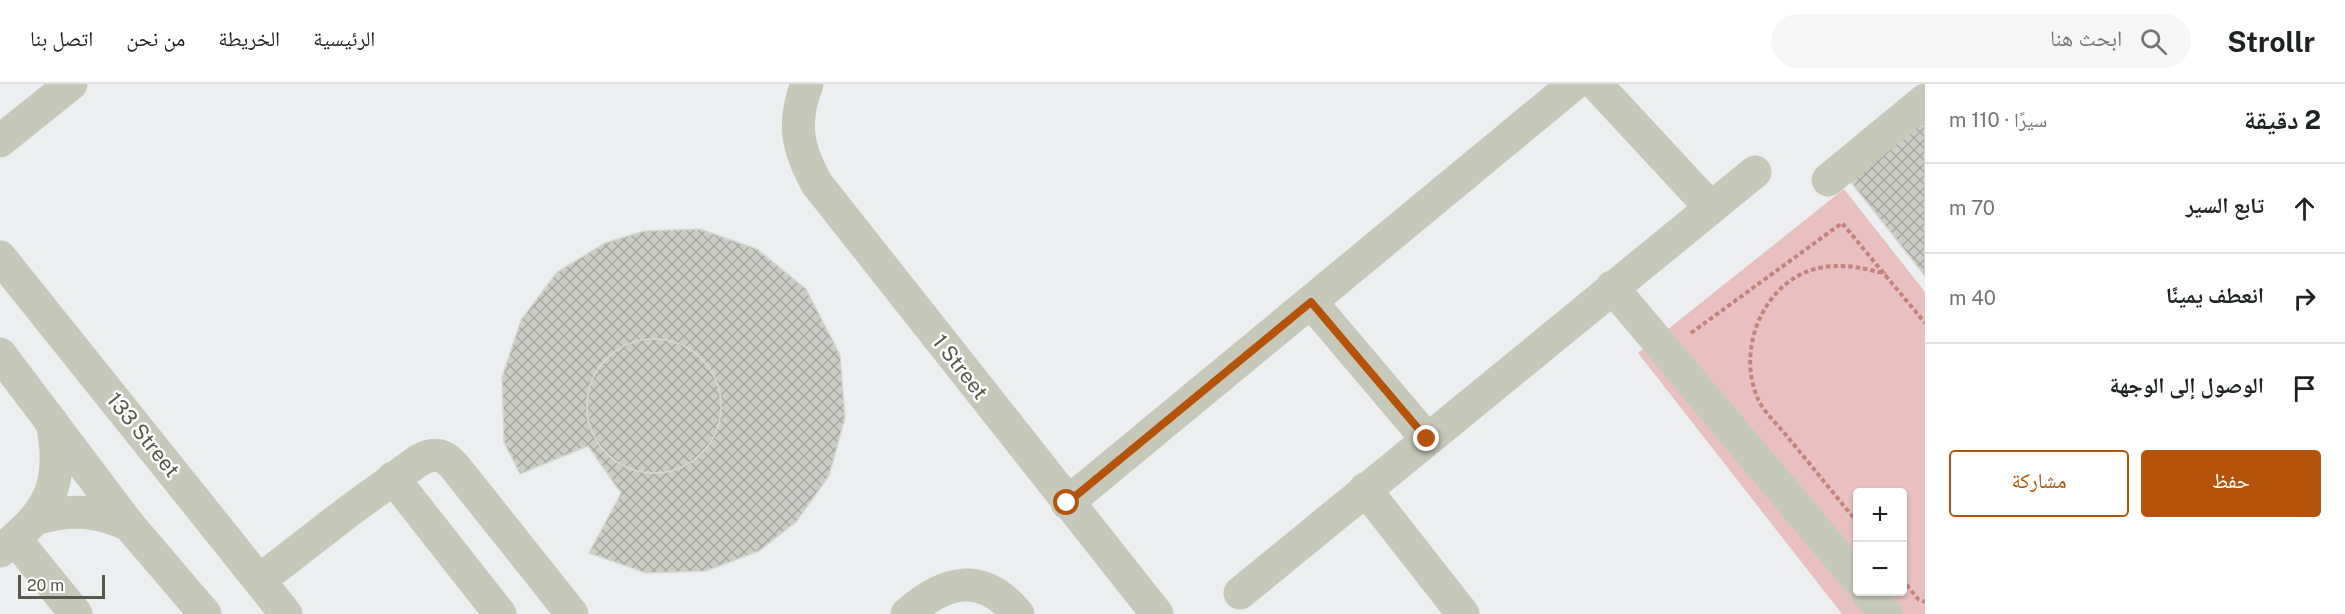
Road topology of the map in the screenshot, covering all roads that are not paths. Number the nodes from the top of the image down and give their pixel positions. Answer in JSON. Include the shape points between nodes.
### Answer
{"nodes":[{"id":1,"x":71,"y":84,"type":"edge"},
{"id":2,"x":1574,"y":84,"type":"edge"},
{"id":3,"x":1596,"y":84,"type":"edge"},
{"id":4,"x":803,"y":94,"type":"edge"},
{"id":5,"x":1925,"y":100,"type":"edge"},
{"id":6,"x":0,"y":141,"type":"edge"},
{"id":7,"x":1755,"y":172,"type":"dead end"},
{"id":8,"x":1828,"y":180,"type":"dead end"},
{"id":9,"x":1711,"y":207,"type":"junction"},
{"id":10,"x":0,"y":257,"type":"edge"},
{"id":11,"x":1612,"y":287,"type":"junction"},
{"id":12,"x":1311,"y":302,"type":"junction"},
{"id":13,"x":0,"y":354,"type":"edge"},
{"id":14,"x":51,"y":419,"type":"junction"},
{"id":15,"x":1427,"y":439,"type":"junction"},
{"id":16,"x":393,"y":478,"type":"junction"},
{"id":17,"x":1365,"y":489,"type":"junction"},
{"id":18,"x":1067,"y":503,"type":"junction"},
{"id":19,"x":129,"y":525,"type":"junction"},
{"id":20,"x":18,"y":536,"type":"edge"},
{"id":21,"x":1853,"y":575,"type":"edge"},
{"id":22,"x":260,"y":580,"type":"junction"},
{"id":23,"x":1239,"y":592,"type":"dead end"},
{"id":24,"x":1871,"y":596,"type":"edge"},
{"id":25,"x":76,"y":614,"type":"edge"},
{"id":26,"x":205,"y":614,"type":"edge"},
{"id":27,"x":286,"y":614,"type":"edge"},
{"id":28,"x":500,"y":614,"type":"edge"},
{"id":29,"x":572,"y":614,"type":"edge"},
{"id":30,"x":907,"y":614,"type":"edge"},
{"id":31,"x":1018,"y":614,"type":"edge"},
{"id":32,"x":1157,"y":614,"type":"edge"},
{"id":33,"x":1462,"y":614,"type":"edge"},
{"id":34,"x":1886,"y":614,"type":"edge"}],
"edges":[{"from":1,"to":6,"type":"street"},
{"from":2,"to":12,"type":"street"},
{"from":3,"to":9,"type":"street"},
{"from":4,"to":18,"type":"street","name":"1 Street","via":[[797,133],[803,160],[817,184]]},
{"from":5,"to":8,"type":"street"},
{"from":7,"to":9,"type":"street"},
{"from":9,"to":11,"type":"street"},
{"from":10,"to":22,"type":"street","name":"133 Street"},
{"from":11,"to":15,"type":"street"},
{"from":11,"to":21,"type":"street"},
{"from":12,"to":15,"type":"street"},
{"from":12,"to":18,"type":"street"},
{"from":13,"to":14,"type":"street"},
{"from":14,"to":19,"type":"street"},
{"from":14,"to":20,"type":"street","via":[[57,445],[49,495]]},
{"from":15,"to":17,"type":"street"},
{"from":16,"to":22,"type":"street"},
{"from":16,"to":28,"type":"street"},
{"from":16,"to":29,"type":"street","via":[[428,455],[448,459]]},
{"from":17,"to":23,"type":"street"},
{"from":17,"to":33,"type":"street"},
{"from":18,"to":32,"type":"street","name":"1 Street"},
{"from":19,"to":20,"type":"street","via":[[84,510],[61,512]]},
{"from":19,"to":26,"type":"street"},
{"from":20,"to":25,"type":"street"},
{"from":22,"to":27,"type":"street","name":"133 Street"},
{"from":24,"to":34,"type":"street"},
{"from":30,"to":31,"type":"street","via":[[939,589],[967,583],[994,591]]}]}
